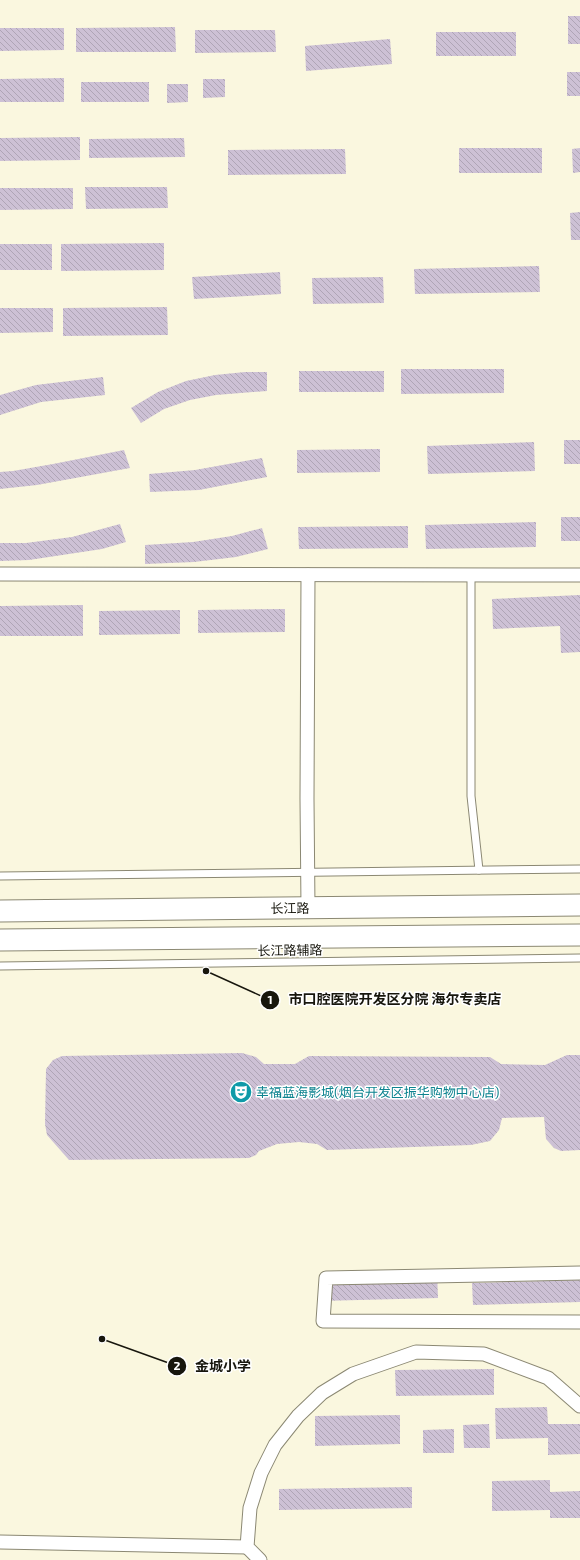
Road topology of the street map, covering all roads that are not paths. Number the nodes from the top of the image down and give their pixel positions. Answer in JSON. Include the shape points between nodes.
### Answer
{"nodes":[{"id":1,"x":0,"y":574,"type":"edge"},
{"id":2,"x":471,"y":574,"type":"junction"},
{"id":3,"x":308,"y":575,"type":"junction"},
{"id":4,"x":580,"y":575,"type":"edge"},
{"id":5,"x":580,"y":869,"type":"edge"},
{"id":6,"x":480,"y":870,"type":"junction"},
{"id":7,"x":308,"y":872,"type":"junction"},
{"id":8,"x":0,"y":876,"type":"edge"},
{"id":9,"x":580,"y":905,"type":"edge"},
{"id":10,"x":308,"y":908,"type":"junction"},
{"id":11,"x":0,"y":911,"type":"edge"},
{"id":12,"x":580,"y":935,"type":"edge"},
{"id":13,"x":0,"y":940,"type":"edge"},
{"id":14,"x":580,"y":958,"type":"edge"},
{"id":15,"x":0,"y":966,"type":"edge"},
{"id":16,"x":580,"y":1273,"type":"edge"},
{"id":17,"x":580,"y":1322,"type":"edge"},
{"id":18,"x":580,"y":1406,"type":"edge"},
{"id":19,"x":0,"y":1542,"type":"edge"},
{"id":20,"x":247,"y":1547,"type":"junction"},
{"id":21,"x":260,"y":1560,"type":"edge"}],
"edges":[{"from":1,"to":3,"type":"street"},
{"from":2,"to":3,"type":"street"},
{"from":2,"to":4,"type":"street"},
{"from":2,"to":6,"type":"lane","via":[[471,796]]},
{"from":3,"to":7,"type":"street"},
{"from":5,"to":6,"type":"lane"},
{"from":6,"to":7,"type":"lane"},
{"from":7,"to":8,"type":"lane"},
{"from":7,"to":10,"type":"street"},
{"from":9,"to":10,"type":"main road","name":"长江路"},
{"from":10,"to":11,"type":"main road","name":"长江路"},
{"from":12,"to":13,"type":"main road"},
{"from":14,"to":15,"type":"lane","name":"长江路辅路"},
{"from":16,"to":17,"type":"street","via":[[326,1278],[323,1321]]},
{"from":18,"to":20,"type":"street","via":[[548,1378],[484,1354],[416,1352],[353,1374],[317,1398],[298,1416],[275,1445],[261,1473],[250,1508]]},
{"from":19,"to":20,"type":"street"},
{"from":20,"to":21,"type":"street"}]}
